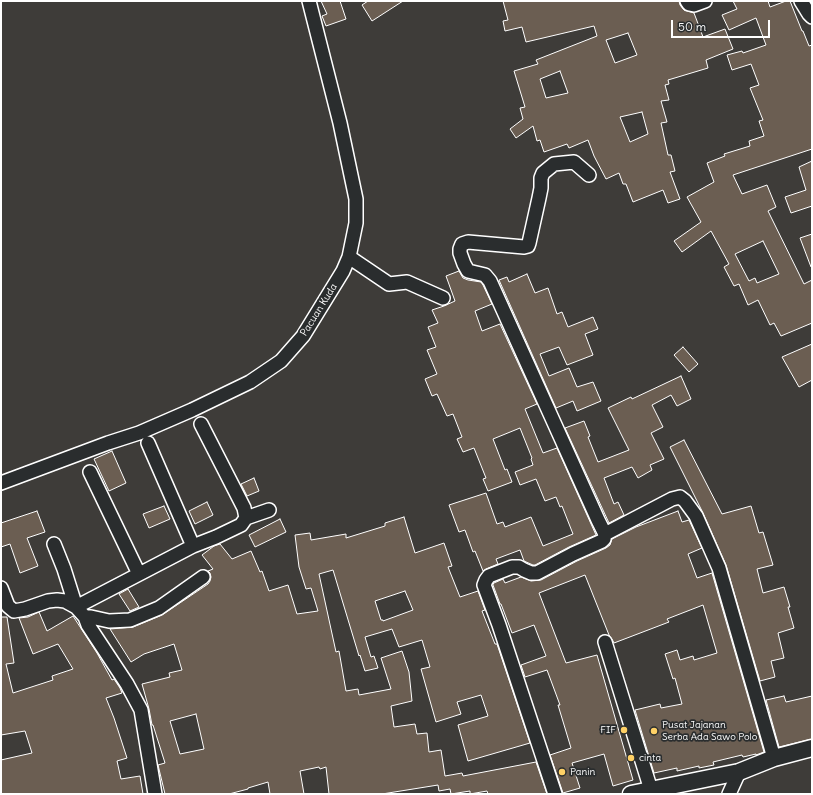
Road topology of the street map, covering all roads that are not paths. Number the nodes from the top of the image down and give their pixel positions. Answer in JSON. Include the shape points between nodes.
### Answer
{"nodes":[{"id":1,"x":309,"y":1,"type":"edge"},
{"id":2,"x":687,"y":1,"type":"edge"},
{"id":3,"x":705,"y":1,"type":"edge"},
{"id":4,"x":801,"y":1,"type":"edge"},
{"id":5,"x":812,"y":16,"type":"edge"},
{"id":6,"x":589,"y":175,"type":"dead end"},
{"id":7,"x":349,"y":257,"type":"junction"},
{"id":8,"x":443,"y":298,"type":"dead end"},
{"id":9,"x":201,"y":424,"type":"dead end"},
{"id":10,"x":148,"y":444,"type":"dead end"},
{"id":11,"x":90,"y":472,"type":"dead end"},
{"id":12,"x":1,"y":483,"type":"edge"},
{"id":13,"x":269,"y":510,"type":"dead end"},
{"id":14,"x":246,"y":518,"type":"junction"},
{"id":15,"x":605,"y":534,"type":"junction"},
{"id":16,"x":54,"y":544,"type":"dead end"},
{"id":17,"x":193,"y":546,"type":"junction"},
{"id":18,"x":139,"y":574,"type":"junction"},
{"id":19,"x":202,"y":577,"type":"dead end"},
{"id":20,"x":1,"y":588,"type":"edge"},
{"id":21,"x":76,"y":607,"type":"junction"},
{"id":22,"x":6,"y":609,"type":"edge"},
{"id":23,"x":85,"y":617,"type":"junction"},
{"id":24,"x":605,"y":642,"type":"dead end"},
{"id":25,"x":812,"y":748,"type":"edge"},
{"id":26,"x":774,"y":758,"type":"junction"},
{"id":27,"x":739,"y":772,"type":"junction"},
{"id":28,"x":651,"y":790,"type":"junction"},
{"id":29,"x":155,"y":794,"type":"edge"},
{"id":30,"x":555,"y":794,"type":"edge"},
{"id":31,"x":631,"y":794,"type":"edge"},
{"id":32,"x":730,"y":794,"type":"edge"}],
"edges":[{"from":1,"to":7,"type":"street","name":"Pacuan Kuda","via":[[356,199],[356,223]]},
{"from":2,"to":3,"type":"street","via":[[694,5]]},
{"from":4,"to":5,"type":"street"},
{"from":6,"to":15,"type":"street","via":[[574,162],[554,164],[543,174],[528,246],[468,242],[462,244],[460,253],[468,271],[485,275],[490,281]]},
{"from":7,"to":8,"type":"street","via":[[389,284],[407,282]]},
{"from":7,"to":12,"type":"street","name":"Pacuan Kuda","via":[[303,336],[281,361],[250,382],[139,433]]},
{"from":9,"to":14,"type":"street","via":[[244,508]]},
{"from":10,"to":17,"type":"street"},
{"from":11,"to":18,"type":"street"},
{"from":13,"to":14,"type":"street"},
{"from":14,"to":17,"type":"street","via":[[241,525]]},
{"from":15,"to":26,"type":"street","via":[[672,499],[680,497],[685,501],[696,516],[719,568]]},
{"from":15,"to":30,"type":"street","via":[[602,541],[537,573],[512,567],[489,576],[484,585]]},
{"from":16,"to":21,"type":"street"},
{"from":17,"to":18,"type":"street"},
{"from":18,"to":21,"type":"street"},
{"from":19,"to":23,"type":"street","via":[[159,608],[130,620],[109,621]]},
{"from":20,"to":22,"type":"street","via":[[8,606]]},
{"from":21,"to":22,"type":"street","via":[[57,600],[14,611]]},
{"from":21,"to":23,"type":"street"},
{"from":23,"to":29,"type":"street","via":[[128,684],[141,710]]},
{"from":24,"to":28,"type":"street"},
{"from":25,"to":26,"type":"main road"},
{"from":26,"to":27,"type":"main road"},
{"from":27,"to":28,"type":"main road"},
{"from":27,"to":32,"type":"street"},
{"from":28,"to":31,"type":"main road"}]}
